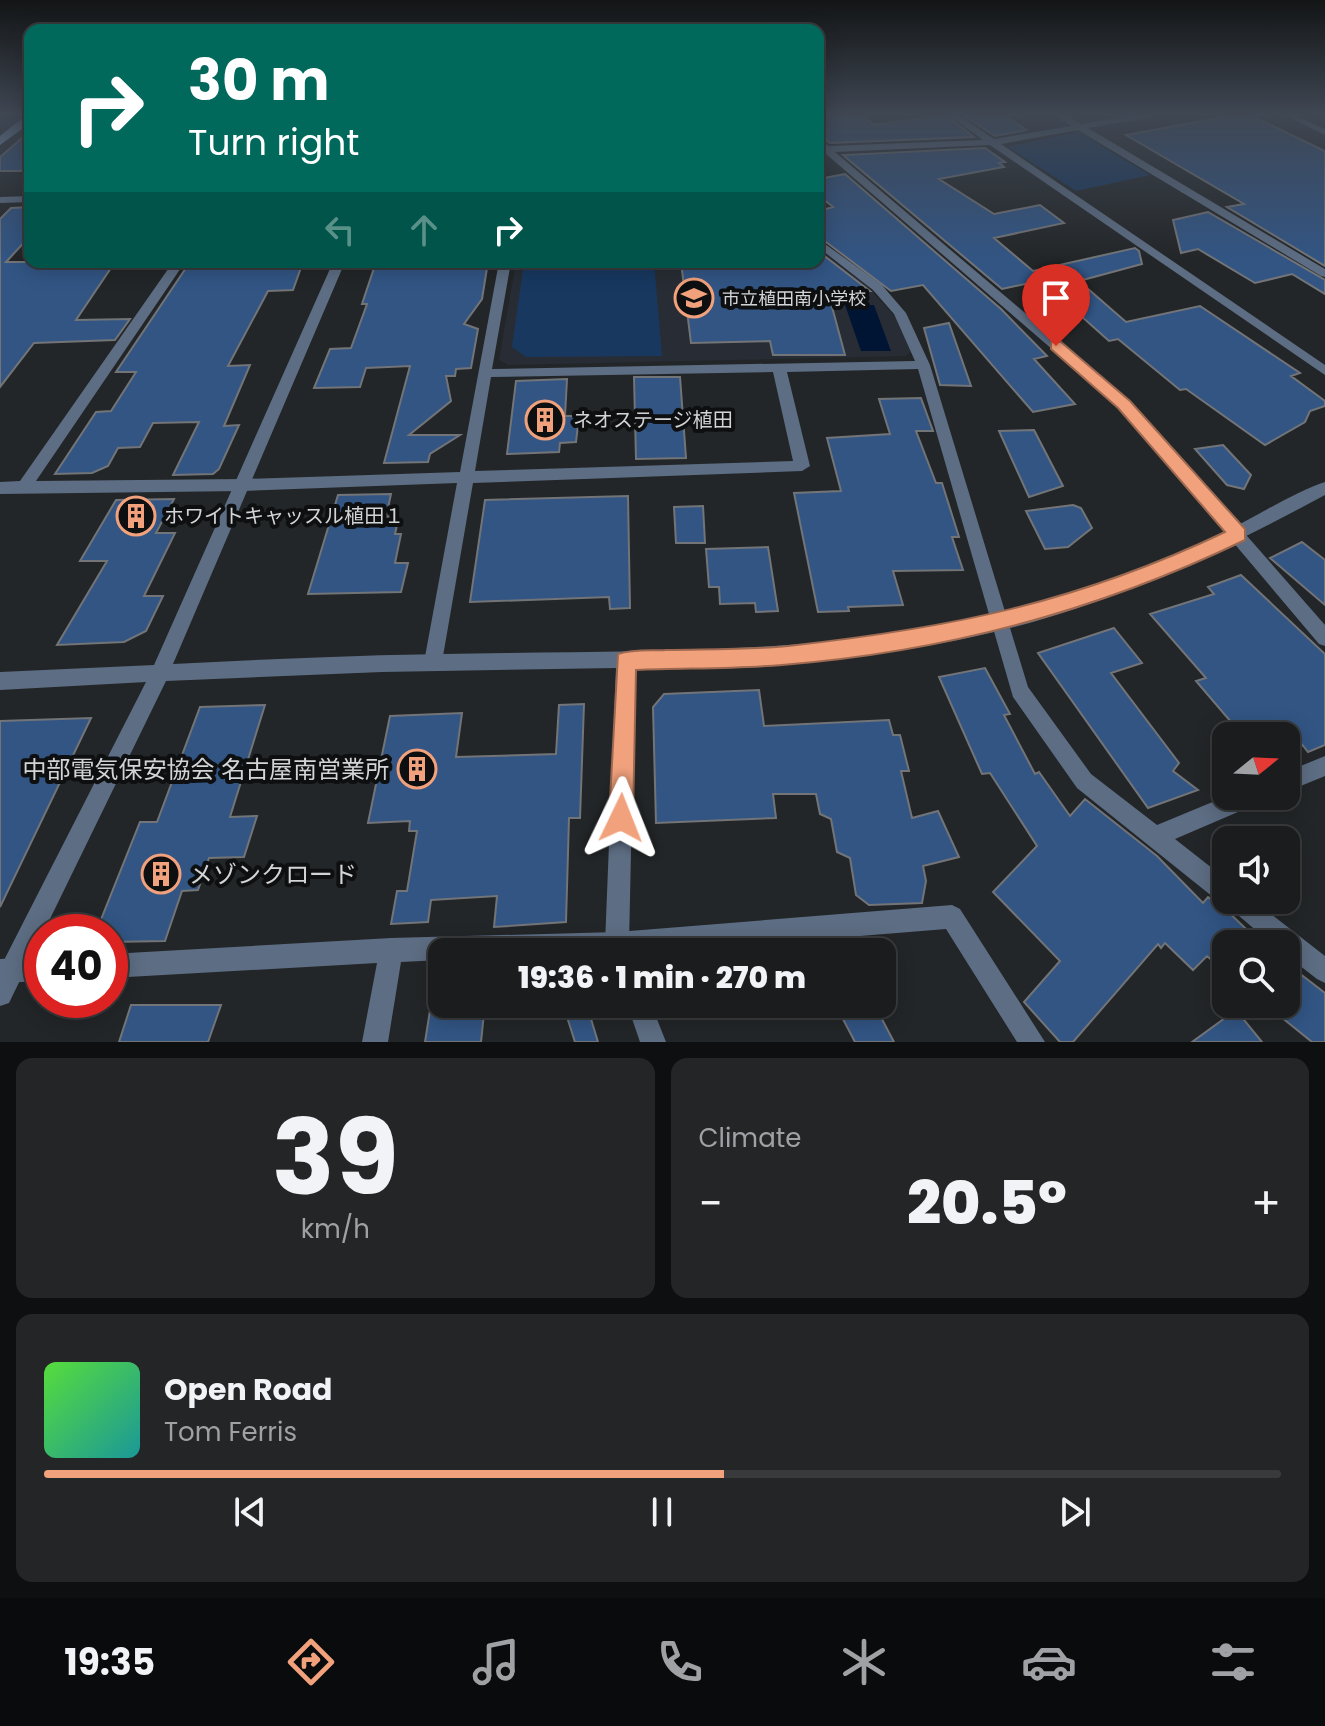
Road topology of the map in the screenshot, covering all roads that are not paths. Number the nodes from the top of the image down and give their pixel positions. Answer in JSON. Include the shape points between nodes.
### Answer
{"nodes":[{"id":1,"x":844,"y":164,"type":"edge"},
{"id":2,"x":1025,"y":164,"type":"edge"},
{"id":3,"x":1141,"y":164,"type":"edge"},
{"id":4,"x":24,"y":199,"type":"edge"},
{"id":5,"x":0,"y":200,"type":"edge"},
{"id":6,"x":824,"y":247,"type":"edge"},
{"id":7,"x":175,"y":268,"type":"edge"},
{"id":8,"x":336,"y":268,"type":"edge"},
{"id":9,"x":504,"y":268,"type":"edge"},
{"id":10,"x":1325,"y":274,"type":"edge"},
{"id":11,"x":923,"y":365,"type":"junction"},
{"id":12,"x":779,"y":368,"type":"junction"},
{"id":13,"x":1325,"y":371,"type":"edge"},
{"id":14,"x":486,"y":373,"type":"junction"},
{"id":15,"x":466,"y":476,"type":"junction"},
{"id":16,"x":243,"y":485,"type":"junction"},
{"id":17,"x":24,"y":487,"type":"junction"},
{"id":18,"x":0,"y":488,"type":"edge"},
{"id":19,"x":1325,"y":488,"type":"edge"},
{"id":20,"x":1238,"y":535,"type":"junction"},
{"id":21,"x":1000,"y":623,"type":"junction"},
{"id":22,"x":1325,"y":638,"type":"edge"},
{"id":23,"x":626,"y":661,"type":"junction"},
{"id":24,"x":433,"y":662,"type":"junction"},
{"id":25,"x":160,"y":673,"type":"junction"},
{"id":26,"x":0,"y":681,"type":"edge"},
{"id":27,"x":1325,"y":766,"type":"edge"},
{"id":28,"x":1300,"y":776,"type":"edge"},
{"id":29,"x":1219,"y":810,"type":"edge"},
{"id":30,"x":1154,"y":837,"type":"junction"},
{"id":31,"x":1212,"y":882,"type":"edge"},
{"id":32,"x":1253,"y":914,"type":"edge"},
{"id":33,"x":618,"y":938,"type":"edge"},
{"id":34,"x":726,"y":938,"type":"edge"},
{"id":35,"x":391,"y":950,"type":"junction"},
{"id":36,"x":428,"y":950,"type":"edge"},
{"id":37,"x":128,"y":965,"type":"edge"},
{"id":38,"x":6,"y":971,"type":"edge"},
{"id":39,"x":1325,"y":971,"type":"edge"},
{"id":40,"x":0,"y":994,"type":"edge"},
{"id":41,"x":644,"y":1018,"type":"edge"},
{"id":42,"x":375,"y":1042,"type":"edge"},
{"id":43,"x":653,"y":1042,"type":"edge"},
{"id":44,"x":1032,"y":1042,"type":"edge"}],
"edges":[{"from":1,"to":20,"type":"street","via":[[1124,404]]},
{"from":2,"to":13,"type":"street"},
{"from":3,"to":10,"type":"street"},
{"from":4,"to":5,"type":"street"},
{"from":6,"to":11,"type":"street","via":[[877,287],[900,313]]},
{"from":7,"to":17,"type":"street"},
{"from":8,"to":16,"type":"street"},
{"from":9,"to":14,"type":"street"},
{"from":11,"to":12,"type":"street"},
{"from":11,"to":21,"type":"street"},
{"from":12,"to":14,"type":"street"},
{"from":12,"to":15,"type":"street","via":[[802,466]]},
{"from":14,"to":15,"type":"street"},
{"from":15,"to":16,"type":"street"},
{"from":15,"to":24,"type":"street"},
{"from":16,"to":17,"type":"street"},
{"from":16,"to":25,"type":"street"},
{"from":17,"to":18,"type":"street"},
{"from":19,"to":20,"type":"street"},
{"from":20,"to":21,"type":"street","via":[[1169,568]]},
{"from":20,"to":22,"type":"street"},
{"from":21,"to":23,"type":"street","via":[[782,656]]},
{"from":21,"to":30,"type":"street","via":[[1020,691],[1084,781]]},
{"from":23,"to":24,"type":"street"},
{"from":23,"to":33,"type":"street"},
{"from":24,"to":25,"type":"street"},
{"from":25,"to":26,"type":"street"},
{"from":25,"to":38,"type":"street"},
{"from":27,"to":28,"type":"street"},
{"from":29,"to":30,"type":"street"},
{"from":30,"to":31,"type":"street"},
{"from":32,"to":39,"type":"street"},
{"from":34,"to":44,"type":"street","via":[[952,917]]},
{"from":35,"to":36,"type":"street"},
{"from":35,"to":37,"type":"street"},
{"from":35,"to":42,"type":"street"},
{"from":38,"to":40,"type":"street"},
{"from":41,"to":43,"type":"street"}]}
